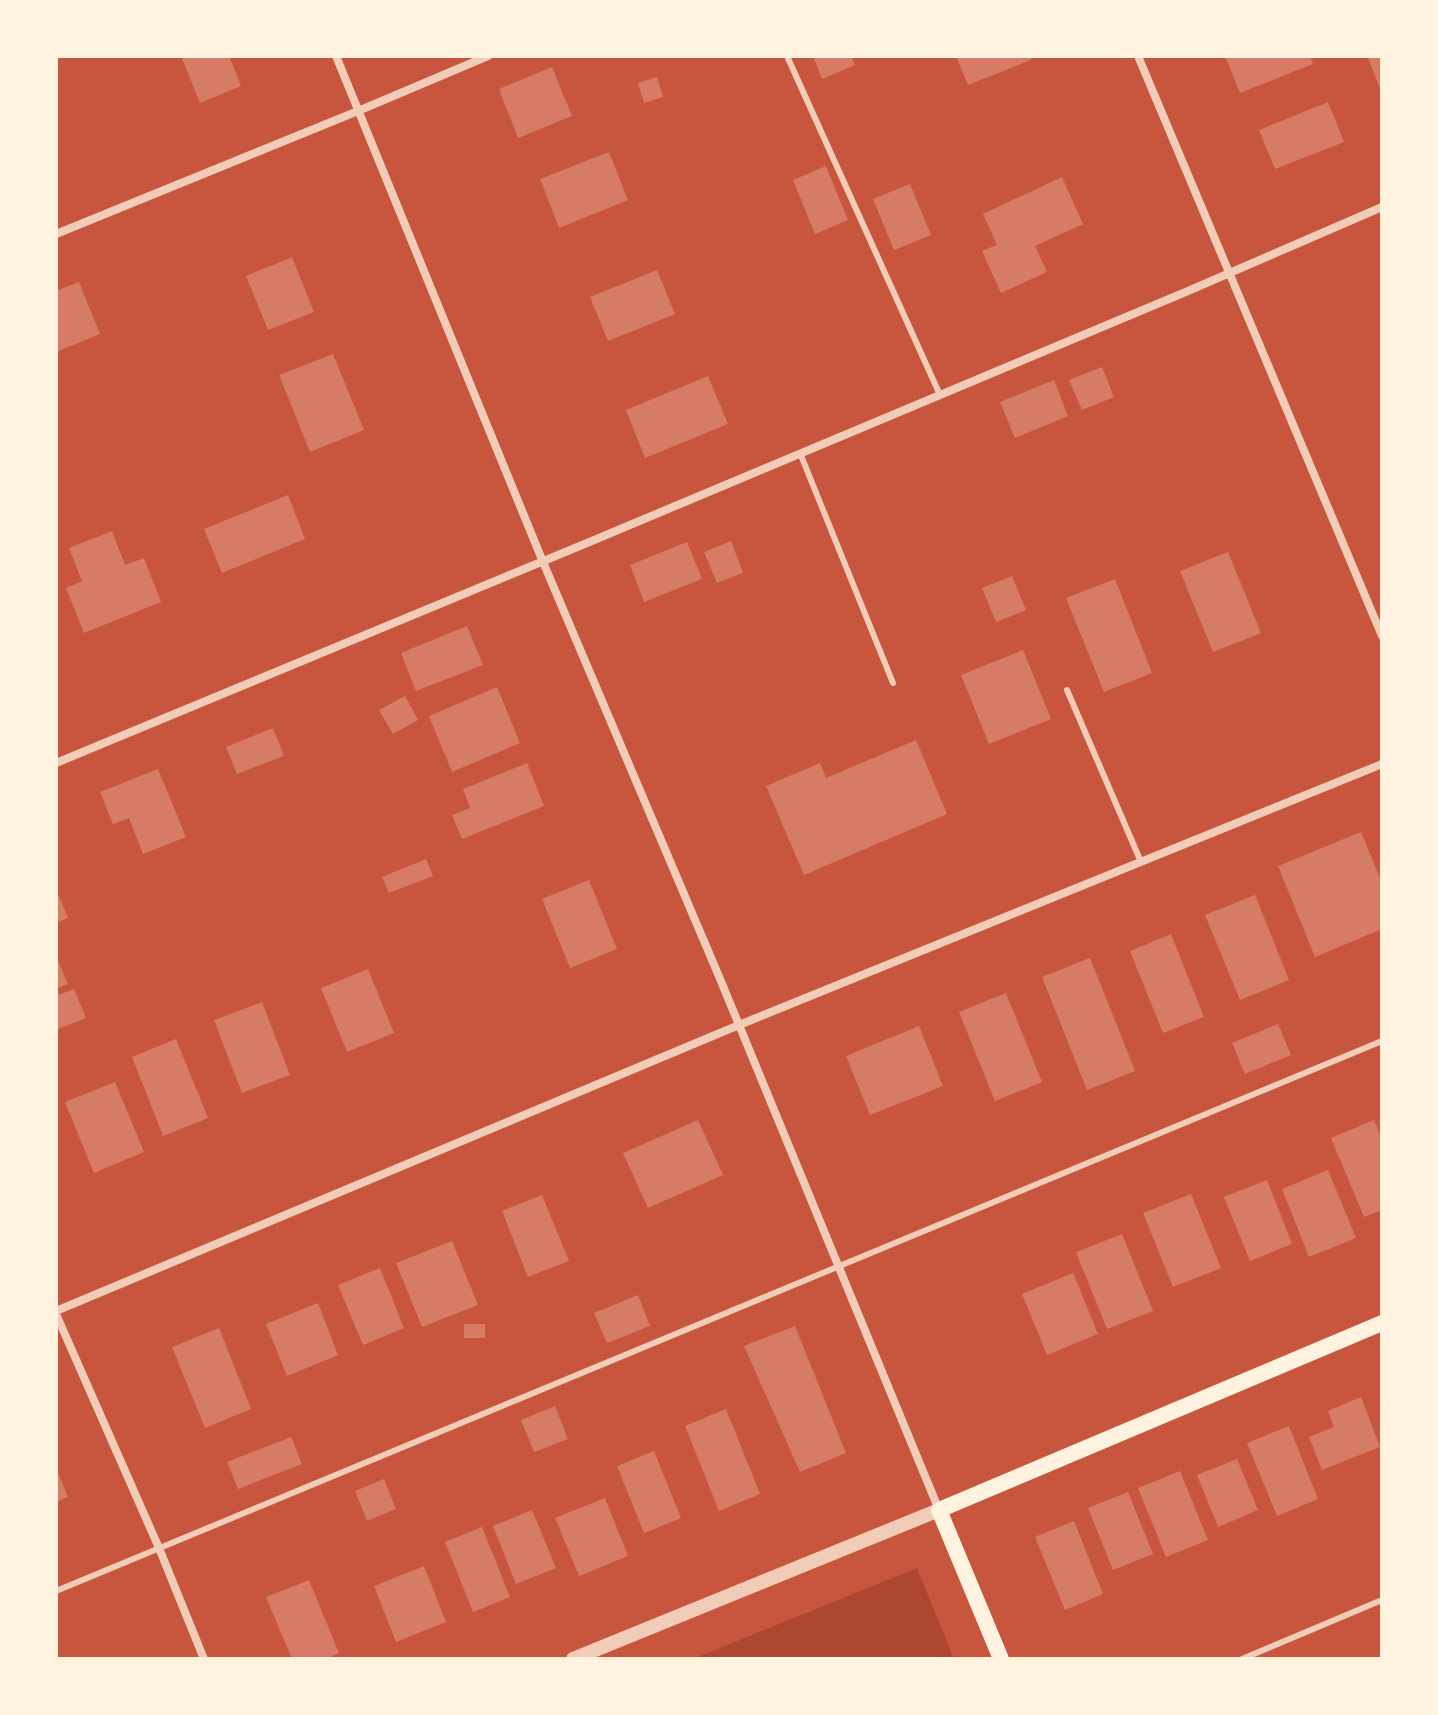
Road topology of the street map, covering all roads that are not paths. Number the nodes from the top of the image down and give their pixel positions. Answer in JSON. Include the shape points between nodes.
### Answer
{"nodes":[{"id":1,"x":336,"y":56,"type":"edge"},
{"id":2,"x":488,"y":56,"type":"edge"},
{"id":3,"x":787,"y":56,"type":"edge"},
{"id":4,"x":1138,"y":56,"type":"edge"},
{"id":5,"x":358,"y":111,"type":"junction"},
{"id":6,"x":1382,"y":207,"type":"edge"},
{"id":7,"x":56,"y":234,"type":"edge"},
{"id":8,"x":1228,"y":274,"type":"junction"},
{"id":9,"x":940,"y":395,"type":"junction"},
{"id":10,"x":800,"y":453,"type":"junction"},
{"id":11,"x":543,"y":562,"type":"junction"},
{"id":12,"x":1382,"y":636,"type":"edge"},
{"id":13,"x":893,"y":683,"type":"dead end"},
{"id":14,"x":1067,"y":690,"type":"dead end"},
{"id":15,"x":56,"y":763,"type":"edge"},
{"id":16,"x":1382,"y":764,"type":"edge"},
{"id":17,"x":1141,"y":862,"type":"junction"},
{"id":18,"x":739,"y":1025,"type":"junction"},
{"id":19,"x":1382,"y":1041,"type":"edge"},
{"id":20,"x":839,"y":1266,"type":"junction"},
{"id":21,"x":56,"y":1313,"type":"edge"},
{"id":22,"x":1382,"y":1323,"type":"edge"},
{"id":23,"x":939,"y":1510,"type":"junction"},
{"id":24,"x":159,"y":1548,"type":"junction"},
{"id":25,"x":56,"y":1591,"type":"edge"},
{"id":26,"x":1382,"y":1600,"type":"edge"},
{"id":27,"x":204,"y":1659,"type":"edge"},
{"id":28,"x":573,"y":1659,"type":"edge"},
{"id":29,"x":1001,"y":1659,"type":"edge"},
{"id":30,"x":1242,"y":1659,"type":"edge"}],
"edges":[{"from":1,"to":5,"type":"street"},
{"from":2,"to":5,"type":"street"},
{"from":3,"to":9,"type":"lane"},
{"from":4,"to":8,"type":"street"},
{"from":5,"to":7,"type":"street"},
{"from":5,"to":11,"type":"street"},
{"from":6,"to":8,"type":"street"},
{"from":8,"to":9,"type":"street"},
{"from":8,"to":12,"type":"street"},
{"from":9,"to":10,"type":"street"},
{"from":10,"to":11,"type":"street"},
{"from":10,"to":13,"type":"lane"},
{"from":11,"to":15,"type":"street"},
{"from":11,"to":18,"type":"street"},
{"from":14,"to":17,"type":"lane"},
{"from":16,"to":17,"type":"street"},
{"from":17,"to":18,"type":"street"},
{"from":18,"to":20,"type":"street"},
{"from":18,"to":21,"type":"street"},
{"from":19,"to":20,"type":"lane"},
{"from":20,"to":23,"type":"street"},
{"from":20,"to":24,"type":"lane"},
{"from":21,"to":24,"type":"street"},
{"from":22,"to":23,"type":"main road"},
{"from":23,"to":28,"type":"street"},
{"from":23,"to":29,"type":"main road"},
{"from":24,"to":25,"type":"lane"},
{"from":24,"to":27,"type":"street"},
{"from":26,"to":30,"type":"lane"}]}
